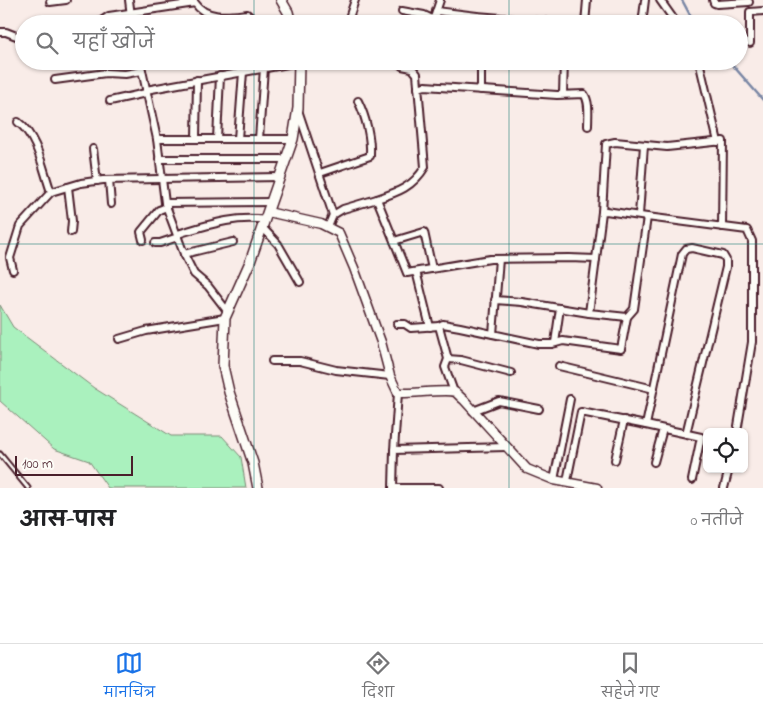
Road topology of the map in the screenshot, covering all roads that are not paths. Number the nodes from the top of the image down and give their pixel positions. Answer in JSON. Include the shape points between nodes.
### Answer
{"nodes":[{"id":1,"x":66,"y":0,"type":"edge"},
{"id":2,"x":129,"y":0,"type":"edge"},
{"id":3,"x":281,"y":0,"type":"edge"},
{"id":4,"x":355,"y":0,"type":"edge"},
{"id":5,"x":440,"y":0,"type":"edge"},
{"id":6,"x":587,"y":0,"type":"edge"},
{"id":7,"x":645,"y":0,"type":"edge"},
{"id":8,"x":660,"y":0,"type":"edge"},
{"id":9,"x":713,"y":0,"type":"edge"},
{"id":10,"x":196,"y":1,"type":"edge"},
{"id":11,"x":749,"y":1,"type":"edge"},
{"id":12,"x":50,"y":2,"type":"dead end"},
{"id":13,"x":402,"y":11,"type":"dead end"},
{"id":14,"x":436,"y":11,"type":"junction"},
{"id":15,"x":763,"y":11,"type":"edge"},
{"id":16,"x":750,"y":12,"type":"junction"},
{"id":17,"x":131,"y":13,"type":"junction"},
{"id":18,"x":116,"y":15,"type":"edge"},
{"id":19,"x":213,"y":15,"type":"edge"},
{"id":20,"x":232,"y":15,"type":"edge"},
{"id":21,"x":248,"y":15,"type":"edge"},
{"id":22,"x":289,"y":15,"type":"edge"},
{"id":23,"x":350,"y":15,"type":"edge"},
{"id":24,"x":424,"y":15,"type":"edge"},
{"id":25,"x":435,"y":15,"type":"edge"},
{"id":26,"x":469,"y":15,"type":"edge"},
{"id":27,"x":586,"y":15,"type":"edge"},
{"id":28,"x":643,"y":15,"type":"edge"},
{"id":29,"x":671,"y":15,"type":"edge"},
{"id":30,"x":0,"y":32,"type":"edge"},
{"id":31,"x":15,"y":36,"type":"edge"},
{"id":32,"x":750,"y":43,"type":"dead end"},
{"id":33,"x":254,"y":70,"type":"edge"},
{"id":34,"x":264,"y":70,"type":"edge"},
{"id":35,"x":299,"y":70,"type":"edge"},
{"id":36,"x":414,"y":70,"type":"edge"},
{"id":37,"x":480,"y":70,"type":"edge"},
{"id":38,"x":564,"y":70,"type":"edge"},
{"id":39,"x":701,"y":70,"type":"edge"},
{"id":40,"x":142,"y":71,"type":"joint"},
{"id":41,"x":243,"y":72,"type":"junction"},
{"id":42,"x":220,"y":76,"type":"junction"},
{"id":43,"x":55,"y":80,"type":"dead end"},
{"id":44,"x":197,"y":80,"type":"junction"},
{"id":45,"x":418,"y":88,"type":"junction"},
{"id":46,"x":481,"y":90,"type":"junction"},
{"id":47,"x":146,"y":92,"type":"junction"},
{"id":48,"x":563,"y":94,"type":"junction"},
{"id":49,"x":110,"y":101,"type":"dead end"},
{"id":50,"x":358,"y":101,"type":"dead end"},
{"id":51,"x":298,"y":108,"type":"junction"},
{"id":52,"x":18,"y":122,"type":"dead end"},
{"id":53,"x":588,"y":126,"type":"dead end"},
{"id":54,"x":157,"y":139,"type":"junction"},
{"id":55,"x":196,"y":139,"type":"junction"},
{"id":56,"x":216,"y":139,"type":"junction"},
{"id":57,"x":238,"y":139,"type":"junction"},
{"id":58,"x":259,"y":139,"type":"junction"},
{"id":59,"x":293,"y":139,"type":"junction"},
{"id":60,"x":718,"y":142,"type":"junction"},
{"id":61,"x":644,"y":145,"type":"junction"},
{"id":62,"x":93,"y":149,"type":"dead end"},
{"id":63,"x":159,"y":159,"type":"junction"},
{"id":64,"x":286,"y":159,"type":"junction"},
{"id":65,"x":320,"y":173,"type":"junction"},
{"id":66,"x":280,"y":177,"type":"junction"},
{"id":67,"x":162,"y":179,"type":"junction"},
{"id":68,"x":109,"y":180,"type":"junction"},
{"id":69,"x":97,"y":181,"type":"junction"},
{"id":70,"x":68,"y":187,"type":"junction"},
{"id":71,"x":51,"y":192,"type":"junction"},
{"id":72,"x":377,"y":200,"type":"junction"},
{"id":73,"x":271,"y":202,"type":"junction"},
{"id":74,"x":111,"y":204,"type":"dead end"},
{"id":75,"x":166,"y":205,"type":"junction"},
{"id":76,"x":602,"y":212,"type":"junction"},
{"id":77,"x":333,"y":215,"type":"junction"},
{"id":78,"x":639,"y":215,"type":"junction"},
{"id":79,"x":647,"y":217,"type":"junction"},
{"id":80,"x":265,"y":220,"type":"junction"},
{"id":81,"x":328,"y":227,"type":"junction"},
{"id":82,"x":722,"y":227,"type":"junction"},
{"id":83,"x":71,"y":232,"type":"dead end"},
{"id":84,"x":177,"y":235,"type":"junction"},
{"id":85,"x":143,"y":240,"type":"dead end"},
{"id":86,"x":394,"y":241,"type":"junction"},
{"id":87,"x":233,"y":242,"type":"dead end"},
{"id":88,"x":155,"y":243,"type":"dead end"},
{"id":89,"x":184,"y":254,"type":"junction"},
{"id":90,"x":499,"y":259,"type":"junction"},
{"id":91,"x":596,"y":259,"type":"junction"},
{"id":92,"x":432,"y":269,"type":"junction"},
{"id":93,"x":13,"y":270,"type":"dead end"},
{"id":94,"x":415,"y":272,"type":"junction"},
{"id":95,"x":300,"y":282,"type":"dead end"},
{"id":96,"x":495,"y":300,"type":"junction"},
{"id":97,"x":560,"y":308,"type":"junction"},
{"id":98,"x":589,"y":313,"type":"junction"},
{"id":99,"x":226,"y":315,"type":"junction"},
{"id":100,"x":627,"y":317,"type":"junction"},
{"id":101,"x":397,"y":324,"type":"dead end"},
{"id":102,"x":439,"y":326,"type":"junction"},
{"id":103,"x":430,"y":327,"type":"junction"},
{"id":104,"x":492,"y":334,"type":"junction"},
{"id":105,"x":119,"y":339,"type":"dead end"},
{"id":106,"x":555,"y":343,"type":"junction"},
{"id":107,"x":448,"y":359,"type":"junction"},
{"id":108,"x":272,"y":361,"type":"dead end"},
{"id":109,"x":559,"y":366,"type":"dead end"},
{"id":110,"x":511,"y":372,"type":"dead end"},
{"id":111,"x":390,"y":376,"type":"junction"},
{"id":112,"x":654,"y":389,"type":"junction"},
{"id":113,"x":454,"y":392,"type":"junction"},
{"id":114,"x":398,"y":393,"type":"junction"},
{"id":115,"x":570,"y":399,"type":"dead end"},
{"id":116,"x":539,"y":409,"type":"dead end"},
{"id":117,"x":473,"y":411,"type":"junction"},
{"id":118,"x":624,"y":420,"type":"junction"},
{"id":119,"x":646,"y":425,"type":"junction"},
{"id":120,"x":663,"y":428,"type":"junction"},
{"id":121,"x":738,"y":428,"type":"edge"},
{"id":122,"x":686,"y":434,"type":"junction"},
{"id":123,"x":506,"y":447,"type":"junction"},
{"id":124,"x":394,"y":450,"type":"junction"},
{"id":125,"x":0,"y":454,"type":"edge"},
{"id":126,"x":558,"y":459,"type":"junction"},
{"id":127,"x":615,"y":460,"type":"dead end"},
{"id":128,"x":571,"y":462,"type":"junction"},
{"id":129,"x":654,"y":462,"type":"dead end"},
{"id":130,"x":728,"y":473,"type":"edge"},
{"id":131,"x":554,"y":480,"type":"junction"},
{"id":132,"x":692,"y":480,"type":"dead end"},
{"id":133,"x":566,"y":481,"type":"junction"},
{"id":134,"x":28,"y":488,"type":"edge"},
{"id":135,"x":258,"y":488,"type":"edge"},
{"id":136,"x":392,"y":488,"type":"edge"},
{"id":137,"x":439,"y":488,"type":"edge"},
{"id":138,"x":597,"y":488,"type":"edge"},
{"id":139,"x":724,"y":488,"type":"edge"}],
"edges":[{"from":1,"to":12,"type":"street"},
{"from":2,"to":17,"type":"street"},
{"from":3,"to":22,"type":"main road"},
{"from":4,"to":23,"type":"street"},
{"from":5,"to":14,"type":"street"},
{"from":6,"to":27,"type":"street"},
{"from":7,"to":28,"type":"street"},
{"from":8,"to":29,"type":"street"},
{"from":9,"to":11,"type":"street","via":[[717,4]]},
{"from":10,"to":17,"type":"street"},
{"from":10,"to":19,"type":"street","via":[[198,7]]},
{"from":11,"to":16,"type":"street"},
{"from":13,"to":24,"type":"street"},
{"from":14,"to":25,"type":"street"},
{"from":14,"to":26,"type":"street"},
{"from":15,"to":16,"type":"street"},
{"from":16,"to":32,"type":"street"},
{"from":17,"to":18,"type":"street"},
{"from":20,"to":21,"type":"street"},
{"from":30,"to":31,"type":"street"},
{"from":33,"to":41,"type":"street"},
{"from":34,"to":58,"type":"street"},
{"from":35,"to":51,"type":"main road"},
{"from":36,"to":45,"type":"street"},
{"from":37,"to":46,"type":"street"},
{"from":38,"to":48,"type":"street"},
{"from":39,"to":60,"type":"street"},
{"from":40,"to":43,"type":"street"},
{"from":40,"to":47,"type":"street"},
{"from":41,"to":42,"type":"street"},
{"from":41,"to":57,"type":"street"},
{"from":42,"to":44,"type":"street"},
{"from":42,"to":56,"type":"street"},
{"from":44,"to":47,"type":"street"},
{"from":44,"to":55,"type":"street"},
{"from":45,"to":46,"type":"street"},
{"from":45,"to":72,"type":"street","via":[[425,167],[419,177],[401,191]]},
{"from":46,"to":48,"type":"street"},
{"from":47,"to":49,"type":"street"},
{"from":47,"to":54,"type":"street"},
{"from":48,"to":53,"type":"street","via":[[584,94]]},
{"from":50,"to":65,"type":"street","via":[[371,143],[370,156]]},
{"from":51,"to":59,"type":"main road"},
{"from":51,"to":65,"type":"street"},
{"from":52,"to":71,"type":"street","via":[[26,128],[37,151]]},
{"from":54,"to":55,"type":"street"},
{"from":54,"to":63,"type":"street"},
{"from":55,"to":56,"type":"street"},
{"from":56,"to":57,"type":"street"},
{"from":57,"to":58,"type":"street"},
{"from":58,"to":59,"type":"street"},
{"from":59,"to":64,"type":"main road"},
{"from":60,"to":61,"type":"street","via":[[667,147]]},
{"from":60,"to":82,"type":"street","via":[[723,141]]},
{"from":61,"to":76,"type":"street","via":[[606,144]]},
{"from":61,"to":78,"type":"street"},
{"from":62,"to":69,"type":"street"},
{"from":63,"to":64,"type":"street"},
{"from":63,"to":67,"type":"street"},
{"from":64,"to":66,"type":"main road"},
{"from":65,"to":77,"type":"street"},
{"from":66,"to":67,"type":"street"},
{"from":66,"to":73,"type":"main road"},
{"from":67,"to":68,"type":"street"},
{"from":67,"to":75,"type":"street"},
{"from":68,"to":69,"type":"street"},
{"from":68,"to":74,"type":"street"},
{"from":69,"to":70,"type":"street"},
{"from":70,"to":71,"type":"street"},
{"from":70,"to":83,"type":"street"},
{"from":71,"to":93,"type":"street","via":[[20,226],[10,258]]},
{"from":72,"to":77,"type":"street"},
{"from":72,"to":86,"type":"street"},
{"from":73,"to":75,"type":"street"},
{"from":73,"to":80,"type":"main road"},
{"from":75,"to":84,"type":"street"},
{"from":75,"to":85,"type":"street","via":[[140,232]]},
{"from":76,"to":78,"type":"street"},
{"from":76,"to":91,"type":"street"},
{"from":77,"to":81,"type":"street"},
{"from":78,"to":79,"type":"street"},
{"from":79,"to":82,"type":"street"},
{"from":79,"to":100,"type":"street","via":[[634,309]]},
{"from":80,"to":81,"type":"street"},
{"from":80,"to":84,"type":"street","via":[[251,218],[223,222]]},
{"from":80,"to":95,"type":"street"},
{"from":80,"to":99,"type":"main road"},
{"from":81,"to":111,"type":"street","via":[[339,233],[354,268]]},
{"from":82,"to":121,"type":"street","via":[[747,230],[752,241],[752,342]]},
{"from":84,"to":88,"type":"street"},
{"from":84,"to":89,"type":"street"},
{"from":86,"to":92,"type":"street","via":[[424,232]]},
{"from":86,"to":94,"type":"street","via":[[407,273]]},
{"from":87,"to":89,"type":"street"},
{"from":89,"to":99,"type":"street","via":[[194,274],[208,286]]},
{"from":90,"to":91,"type":"street"},
{"from":90,"to":92,"type":"street"},
{"from":90,"to":96,"type":"street"},
{"from":91,"to":98,"type":"street"},
{"from":92,"to":94,"type":"street"},
{"from":94,"to":103,"type":"street"},
{"from":96,"to":97,"type":"street"},
{"from":96,"to":104,"type":"street"},
{"from":97,"to":98,"type":"street"},
{"from":97,"to":106,"type":"street"},
{"from":98,"to":100,"type":"street"},
{"from":99,"to":105,"type":"street"},
{"from":99,"to":135,"type":"main road","via":[[223,366]]},
{"from":100,"to":106,"type":"street","via":[[621,349],[563,341]]},
{"from":101,"to":103,"type":"street","via":[[411,328]]},
{"from":102,"to":103,"type":"street"},
{"from":102,"to":104,"type":"street","via":[[460,326]]},
{"from":102,"to":107,"type":"street"},
{"from":104,"to":106,"type":"street","via":[[539,344]]},
{"from":107,"to":110,"type":"street"},
{"from":107,"to":113,"type":"street","via":[[445,368]]},
{"from":108,"to":111,"type":"street","via":[[300,361],[336,370]]},
{"from":109,"to":112,"type":"street"},
{"from":111,"to":114,"type":"street"},
{"from":112,"to":119,"type":"street"},
{"from":112,"to":122,"type":"street","via":[[682,254],[692,248],[723,255],[726,266]]},
{"from":113,"to":114,"type":"street"},
{"from":113,"to":117,"type":"street"},
{"from":114,"to":124,"type":"street"},
{"from":115,"to":126,"type":"street"},
{"from":116,"to":117,"type":"street","via":[[499,401]]},
{"from":117,"to":123,"type":"street"},
{"from":118,"to":119,"type":"street"},
{"from":118,"to":127,"type":"street"},
{"from":118,"to":128,"type":"street","via":[[581,412]]},
{"from":119,"to":120,"type":"street"},
{"from":120,"to":122,"type":"street"},
{"from":120,"to":129,"type":"street"},
{"from":122,"to":132,"type":"street","via":[[701,437]]},
{"from":123,"to":124,"type":"street"},
{"from":123,"to":131,"type":"street","via":[[528,470]]},
{"from":124,"to":136,"type":"street"},
{"from":125,"to":134,"type":"lane"},
{"from":126,"to":128,"type":"street"},
{"from":126,"to":131,"type":"street"},
{"from":128,"to":133,"type":"street"},
{"from":130,"to":139,"type":"street"},
{"from":131,"to":133,"type":"street"},
{"from":133,"to":138,"type":"street"},
{"from":136,"to":137,"type":"street"}]}
